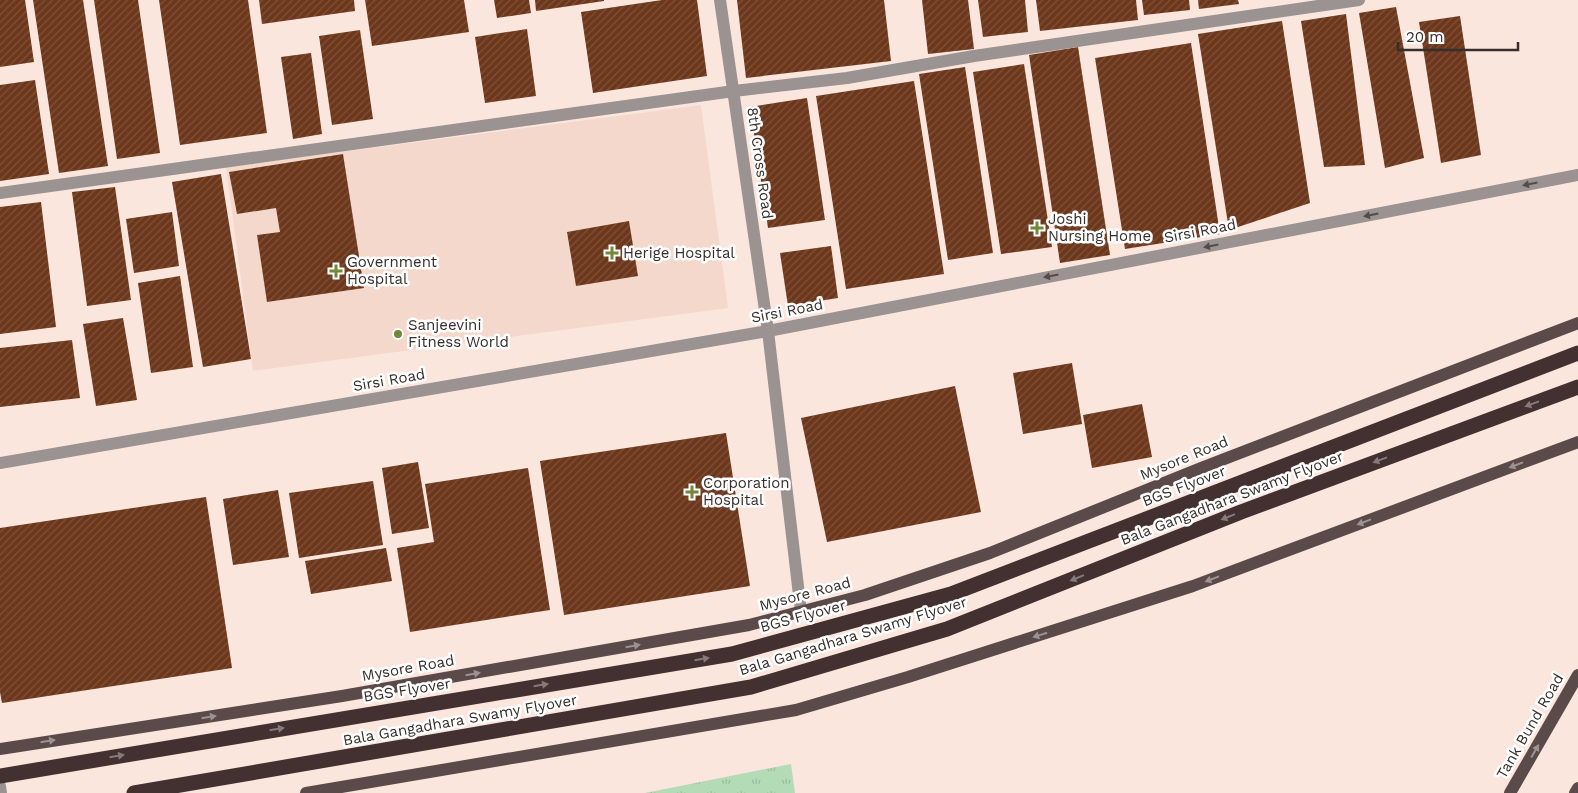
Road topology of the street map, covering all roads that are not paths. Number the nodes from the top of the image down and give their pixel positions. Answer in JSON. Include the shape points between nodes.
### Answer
{"nodes":[{"id":1,"x":720,"y":0,"type":"edge"},
{"id":2,"x":1359,"y":0,"type":"edge"},
{"id":3,"x":734,"y":91,"type":"junction"},
{"id":4,"x":1578,"y":175,"type":"edge"},
{"id":5,"x":0,"y":193,"type":"edge"},
{"id":6,"x":1578,"y":323,"type":"edge"},
{"id":7,"x":768,"y":331,"type":"junction"},
{"id":8,"x":1578,"y":353,"type":"edge"},
{"id":9,"x":1578,"y":386,"type":"edge"},
{"id":10,"x":1578,"y":442,"type":"edge"},
{"id":11,"x":0,"y":463,"type":"edge"},
{"id":12,"x":801,"y":612,"type":"junction"},
{"id":13,"x":1578,"y":675,"type":"edge"},
{"id":14,"x":0,"y":749,"type":"edge"},
{"id":15,"x":0,"y":776,"type":"edge"},
{"id":16,"x":0,"y":786,"type":"edge"},
{"id":17,"x":1578,"y":788,"type":"edge"},
{"id":18,"x":1,"y":793,"type":"edge"},
{"id":19,"x":134,"y":793,"type":"edge"},
{"id":20,"x":306,"y":793,"type":"edge"},
{"id":21,"x":1510,"y":793,"type":"edge"},
{"id":22,"x":1575,"y":793,"type":"edge"}],
"edges":[{"from":1,"to":3,"type":"street","name":"8th Cross Road"},
{"from":2,"to":3,"type":"street","via":[[974,56],[847,78]]},
{"from":3,"to":5,"type":"street"},
{"from":3,"to":7,"type":"street","name":"8th Cross Road"},
{"from":4,"to":7,"type":"street","name":"Sirsi Road","one_way":true},
{"from":6,"to":12,"type":"main road","name":"Mysore Road","via":[[990,553],[865,595]]},
{"from":7,"to":11,"type":"street","name":"Sirsi Road"},
{"from":7,"to":12,"type":"street","name":"8th Cross Road"},
{"from":15,"to":8,"type":"highway","name":"BGS Flyover","one_way":true,"via":[[732,654],[951,594]]},
{"from":9,"to":19,"type":"highway","name":"Bala Gangadhara Swamy Flyover","one_way":true,"via":[[1241,512],[947,629],[751,687]]},
{"from":10,"to":20,"type":"main road","one_way":true,"via":[[1193,586],[796,710]]},
{"from":14,"to":12,"type":"main road","name":"Mysore Road","one_way":true,"via":[[381,690],[749,625]]},
{"from":21,"to":13,"type":"main road","name":"Tank Bund Road","one_way":true},
{"from":16,"to":18,"type":"street"},
{"from":17,"to":22,"type":"main road"}]}
